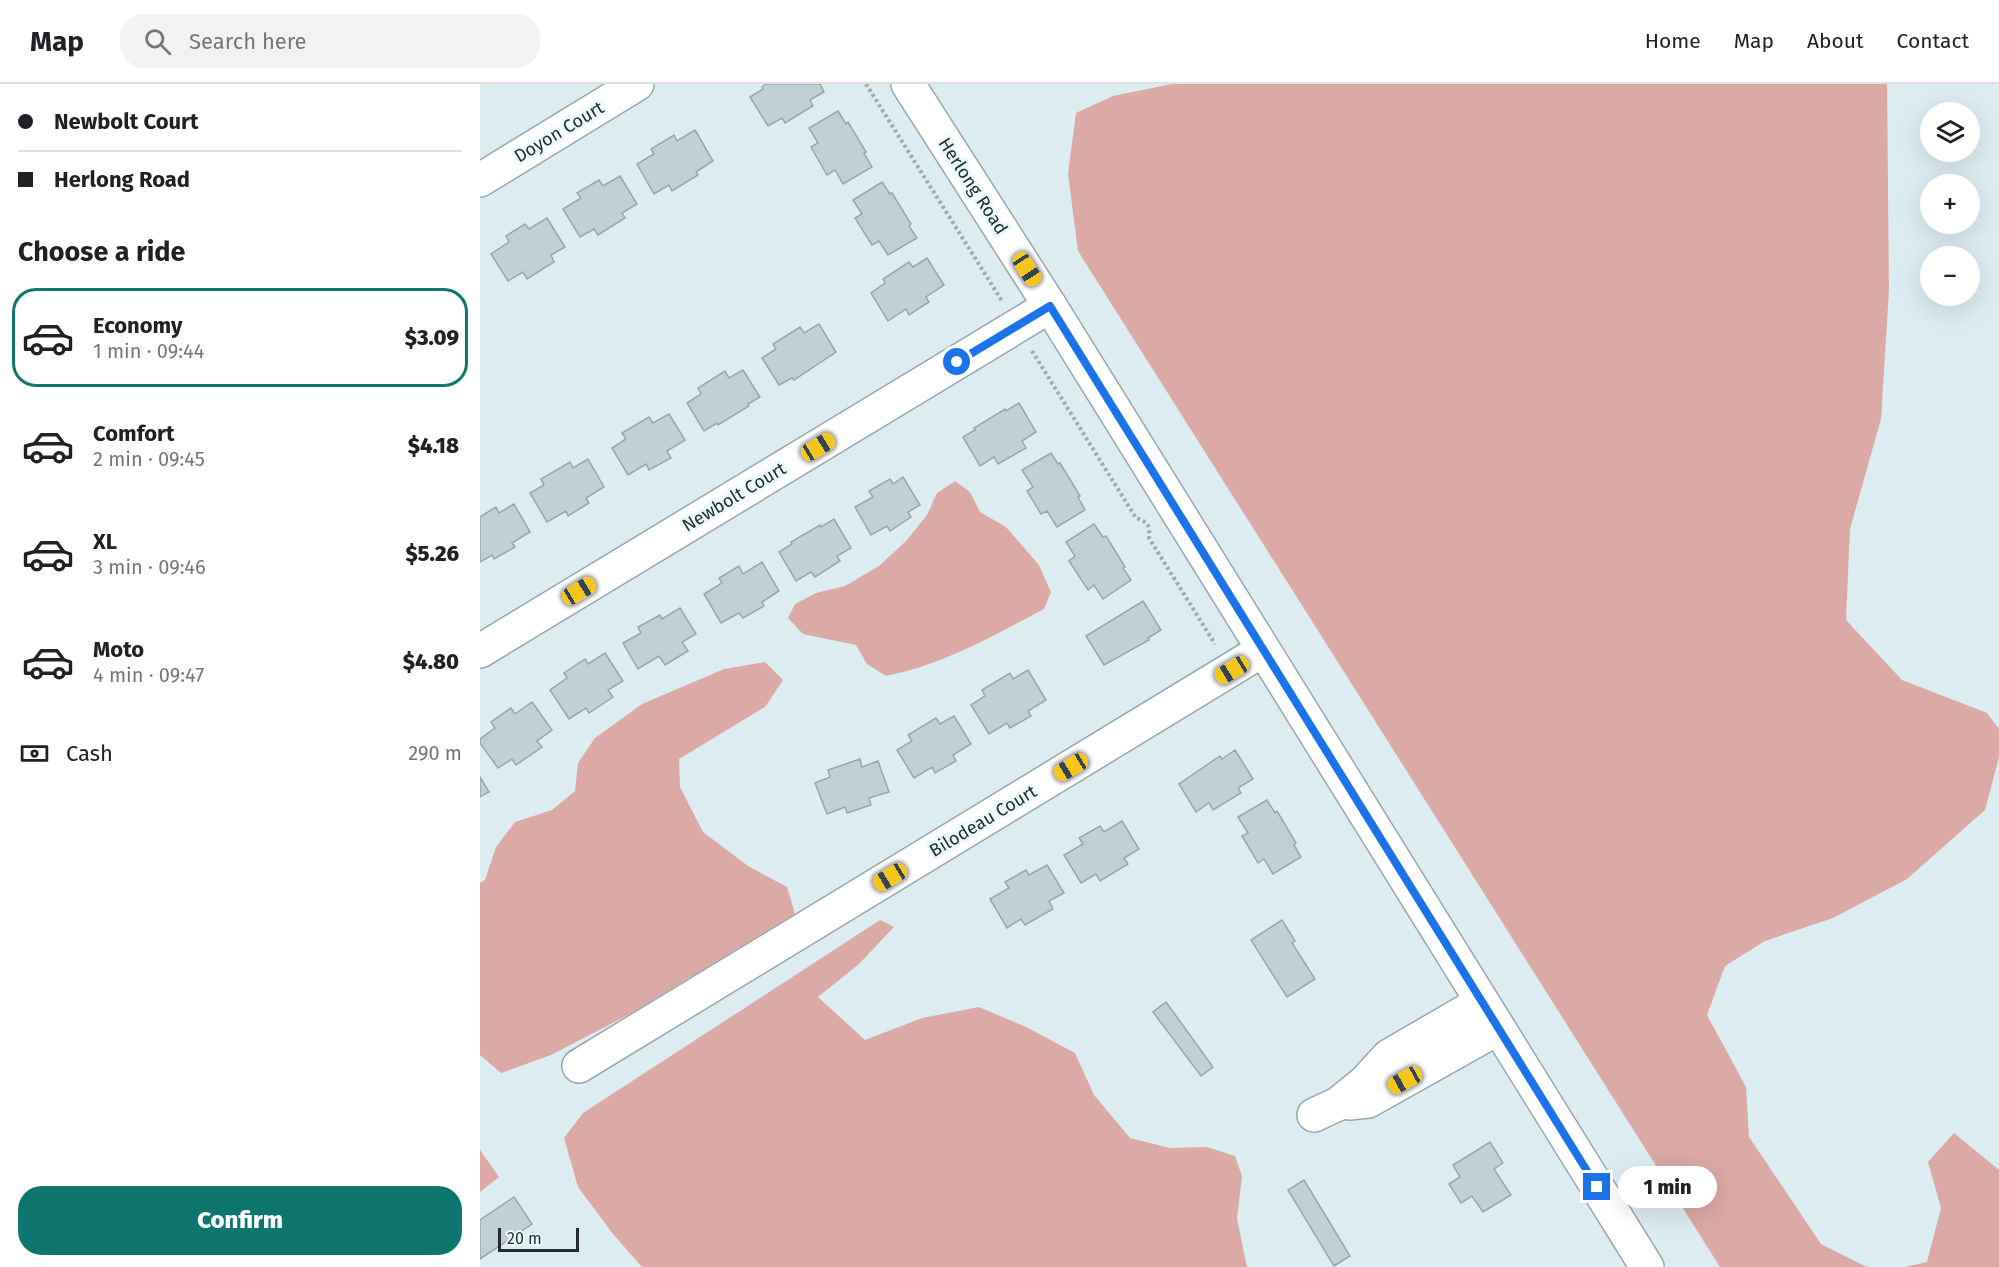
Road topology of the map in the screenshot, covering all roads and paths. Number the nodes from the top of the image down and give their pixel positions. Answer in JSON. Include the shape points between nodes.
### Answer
{"nodes":[{"id":1,"x":637,"y":84,"type":"edge"},
{"id":2,"x":866,"y":84,"type":"edge"},
{"id":3,"x":908,"y":84,"type":"edge"},
{"id":4,"x":480,"y":180,"type":"edge"},
{"id":5,"x":1050,"y":306,"type":"junction"},
{"id":6,"x":1017,"y":326,"type":"junction"},
{"id":7,"x":1263,"y":650,"type":"junction"},
{"id":8,"x":480,"y":651,"type":"edge"},
{"id":9,"x":1232,"y":670,"type":"junction"},
{"id":10,"x":1490,"y":1015,"type":"junction"},
{"id":11,"x":579,"y":1066,"type":"dead end"},
{"id":12,"x":1326,"y":1109,"type":"dead end"},
{"id":13,"x":1647,"y":1267,"type":"edge"}],
"edges":[{"from":1,"to":4,"type":"street","name":"Doyon Court"},
{"from":2,"to":6,"type":"path"},
{"from":3,"to":5,"type":"street","name":"Herlong Road"},
{"from":5,"to":6,"type":"street","name":"Newbolt Court"},
{"from":5,"to":7,"type":"street","name":"Herlong Road"},
{"from":6,"to":8,"type":"street","name":"Newbolt Court"},
{"from":6,"to":9,"type":"path","via":[[1136,518],[1150,527],[1149,538]]},
{"from":7,"to":9,"type":"street","name":"Bilodeau Court"},
{"from":7,"to":10,"type":"street","name":"Herlong Road"},
{"from":9,"to":11,"type":"street","name":"Bilodeau Court"},
{"from":10,"to":12,"type":"street","via":[[1368,1101]]},
{"from":10,"to":13,"type":"street","name":"Herlong Road"}]}
